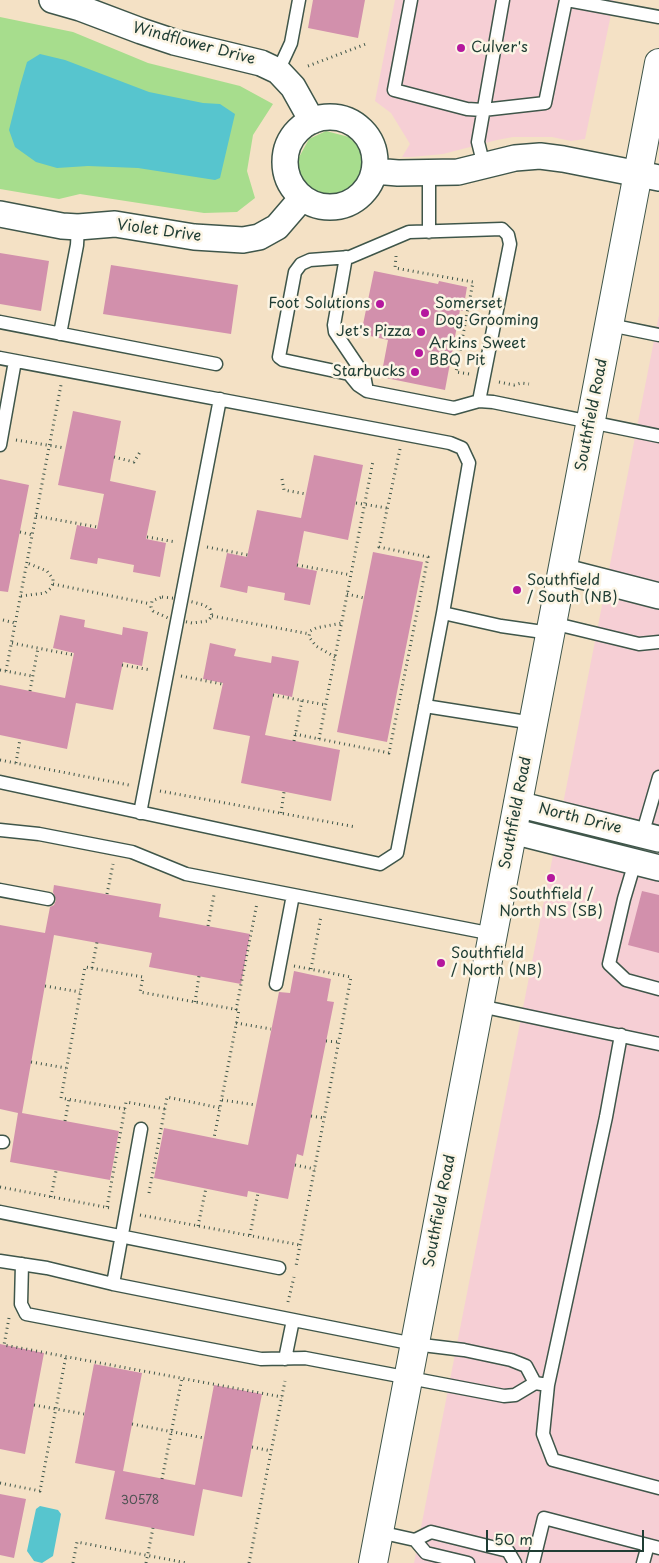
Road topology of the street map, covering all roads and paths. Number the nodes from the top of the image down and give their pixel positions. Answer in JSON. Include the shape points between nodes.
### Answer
{"nodes":[{"id":1,"x":52,"y":0,"type":"edge"},
{"id":2,"x":299,"y":0,"type":"edge"},
{"id":3,"x":411,"y":0,"type":"edge"},
{"id":4,"x":503,"y":0,"type":"edge"},
{"id":5,"x":566,"y":0,"type":"edge"},
{"id":6,"x":81,"y":4,"type":"edge"},
{"id":7,"x":659,"y":17,"type":"edge"},
{"id":8,"x":366,"y":44,"type":"dead end"},
{"id":9,"x":659,"y":63,"type":"edge"},
{"id":10,"x":308,"y":66,"type":"dead end"},
{"id":11,"x":278,"y":71,"type":"junction"},
{"id":12,"x":483,"y":110,"type":"junction"},
{"id":13,"x":312,"y":121,"type":"junction"},
{"id":14,"x":484,"y":166,"type":"junction"},
{"id":15,"x":374,"y":171,"type":"junction"},
{"id":16,"x":429,"y":173,"type":"junction"},
{"id":17,"x":648,"y":176,"type":"edge"},
{"id":18,"x":302,"y":198,"type":"junction"},
{"id":19,"x":0,"y":214,"type":"edge"},
{"id":20,"x":78,"y":227,"type":"junction"},
{"id":21,"x":428,"y":232,"type":"junction"},
{"id":22,"x":397,"y":250,"type":"dead end"},
{"id":23,"x":346,"y":257,"type":"junction"},
{"id":24,"x":0,"y":322,"type":"edge"},
{"id":25,"x":610,"y":325,"type":"junction"},
{"id":26,"x":60,"y":334,"type":"junction"},
{"id":27,"x":659,"y":335,"type":"edge"},
{"id":28,"x":0,"y":358,"type":"edge"},
{"id":29,"x":15,"y":361,"type":"junction"},
{"id":30,"x":216,"y":364,"type":"dead end"},
{"id":31,"x":64,"y":370,"type":"junction"},
{"id":32,"x":475,"y":375,"type":"dead end"},
{"id":33,"x":496,"y":381,"type":"dead end"},
{"id":34,"x":529,"y":384,"type":"dead end"},
{"id":35,"x":367,"y":391,"type":"junction"},
{"id":36,"x":220,"y":399,"type":"junction"},
{"id":37,"x":479,"y":401,"type":"junction"},
{"id":38,"x":591,"y":423,"type":"junction"},
{"id":39,"x":403,"y":434,"type":"junction"},
{"id":40,"x":659,"y":436,"type":"edge"},
{"id":41,"x":1,"y":441,"type":"edge"},
{"id":42,"x":49,"y":446,"type":"junction"},
{"id":43,"x":65,"y":448,"type":"dead end"},
{"id":44,"x":140,"y":452,"type":"dead end"},
{"id":45,"x":114,"y":457,"type":"dead end"},
{"id":46,"x":373,"y":461,"type":"dead end"},
{"id":47,"x":282,"y":479,"type":"dead end"},
{"id":48,"x":306,"y":494,"type":"dead end"},
{"id":49,"x":356,"y":503,"type":"dead end"},
{"id":50,"x":365,"y":505,"type":"junction"},
{"id":51,"x":387,"y":508,"type":"junction"},
{"id":52,"x":36,"y":516,"type":"junction"},
{"id":53,"x":97,"y":527,"type":"dead end"},
{"id":54,"x":20,"y":532,"type":"dead end"},
{"id":55,"x":33,"y":534,"type":"junction"},
{"id":56,"x":27,"y":563,"type":"junction"},
{"id":57,"x":297,"y":565,"type":"dead end"},
{"id":58,"x":562,"y":571,"type":"junction"},
{"id":59,"x":351,"y":575,"type":"junction"},
{"id":60,"x":53,"y":584,"type":"junction"},
{"id":61,"x":347,"y":594,"type":"junction"},
{"id":62,"x":21,"y":596,"type":"junction"},
{"id":63,"x":659,"y":596,"type":"edge"},
{"id":64,"x":364,"y":598,"type":"dead end"},
{"id":65,"x":151,"y":604,"type":"dead end"},
{"id":66,"x":443,"y":613,"type":"junction"},
{"id":67,"x":212,"y":616,"type":"dead end"},
{"id":68,"x":2,"y":620,"type":"dead end"},
{"id":69,"x":15,"y":623,"type":"junction"},
{"id":70,"x":342,"y":623,"type":"junction"},
{"id":71,"x":551,"y":628,"type":"junction"},
{"id":72,"x":310,"y":634,"type":"junction"},
{"id":73,"x":659,"y":642,"type":"edge"},
{"id":74,"x":12,"y":643,"type":"junction"},
{"id":75,"x":38,"y":648,"type":"junction"},
{"id":76,"x":73,"y":655,"type":"dead end"},
{"id":77,"x":335,"y":657,"type":"junction"},
{"id":78,"x":0,"y":670,"type":"edge"},
{"id":79,"x":6,"y":671,"type":"junction"},
{"id":80,"x":32,"y":676,"type":"junction"},
{"id":81,"x":30,"y":691,"type":"dead end"},
{"id":82,"x":273,"y":695,"type":"dead end"},
{"id":83,"x":302,"y":700,"type":"junction"},
{"id":84,"x":326,"y":705,"type":"junction"},
{"id":85,"x":425,"y":706,"type":"junction"},
{"id":86,"x":533,"y":723,"type":"junction"},
{"id":87,"x":295,"y":734,"type":"junction"},
{"id":88,"x":320,"y":739,"type":"junction"},
{"id":89,"x":20,"y":740,"type":"dead end"},
{"id":90,"x":294,"y":741,"type":"dead end"},
{"id":91,"x":0,"y":760,"type":"edge"},
{"id":92,"x":16,"y":763,"type":"junction"},
{"id":93,"x":659,"y":777,"type":"edge"},
{"id":94,"x":0,"y":782,"type":"edge"},
{"id":95,"x":145,"y":788,"type":"junction"},
{"id":96,"x":284,"y":792,"type":"dead end"},
{"id":97,"x":518,"y":804,"type":"junction"},
{"id":98,"x":140,"y":813,"type":"junction"},
{"id":99,"x":281,"y":813,"type":"junction"},
{"id":100,"x":356,"y":827,"type":"dead end"},
{"id":101,"x":0,"y":830,"type":"edge"},
{"id":102,"x":512,"y":831,"type":"junction"},
{"id":103,"x":651,"y":837,"type":"edge"},
{"id":104,"x":635,"y":862,"type":"junction"},
{"id":105,"x":113,"y":864,"type":"dead end"},
{"id":106,"x":659,"y":868,"type":"edge"},
{"id":107,"x":0,"y":890,"type":"edge"},
{"id":108,"x":108,"y":894,"type":"dead end"},
{"id":109,"x":214,"y":895,"type":"dead end"},
{"id":110,"x":293,"y":895,"type":"junction"},
{"id":111,"x":48,"y":899,"type":"dead end"},
{"id":112,"x":257,"y":903,"type":"dead end"},
{"id":113,"x":208,"y":926,"type":"dead end"},
{"id":114,"x":493,"y":934,"type":"junction"},
{"id":115,"x":97,"y":942,"type":"dead end"},
{"id":116,"x":280,"y":963,"type":"junction"},
{"id":117,"x":92,"y":968,"type":"junction"},
{"id":118,"x":199,"y":976,"type":"dead end"},
{"id":119,"x":276,"y":984,"type":"dead end"},
{"id":120,"x":45,"y":986,"type":"dead end"},
{"id":121,"x":659,"y":989,"type":"edge"},
{"id":122,"x":80,"y":992,"type":"junction"},
{"id":123,"x":195,"y":1002,"type":"junction"},
{"id":124,"x":480,"y":1006,"type":"junction"},
{"id":125,"x":236,"y":1010,"type":"junction"},
{"id":126,"x":236,"y":1023,"type":"junction"},
{"id":127,"x":271,"y":1029,"type":"dead end"},
{"id":128,"x":621,"y":1035,"type":"junction"},
{"id":129,"x":326,"y":1040,"type":"dead end"},
{"id":130,"x":339,"y":1042,"type":"junction"},
{"id":131,"x":659,"y":1044,"type":"edge"},
{"id":132,"x":31,"y":1062,"type":"dead end"},
{"id":133,"x":66,"y":1068,"type":"junction"},
{"id":134,"x":69,"y":1099,"type":"junction"},
{"id":135,"x":222,"y":1100,"type":"junction"},
{"id":136,"x":256,"y":1105,"type":"dead end"},
{"id":137,"x":220,"y":1108,"type":"junction"},
{"id":138,"x":125,"y":1110,"type":"dead end"},
{"id":139,"x":311,"y":1116,"type":"dead end"},
{"id":140,"x":324,"y":1118,"type":"junction"},
{"id":141,"x":65,"y":1121,"type":"dead end"},
{"id":142,"x":141,"y":1129,"type":"dead end"},
{"id":143,"x":214,"y":1138,"type":"dead end"},
{"id":144,"x":295,"y":1166,"type":"dead end"},
{"id":145,"x":315,"y":1169,"type":"junction"},
{"id":146,"x":56,"y":1170,"type":"dead end"},
{"id":147,"x":0,"y":1187,"type":"edge"},
{"id":148,"x":206,"y":1188,"type":"dead end"},
{"id":149,"x":258,"y":1193,"type":"dead end"},
{"id":150,"x":148,"y":1196,"type":"dead end"},
{"id":151,"x":51,"y":1197,"type":"junction"},
{"id":152,"x":125,"y":1211,"type":"junction"},
{"id":153,"x":0,"y":1212,"type":"edge"},
{"id":154,"x":198,"y":1226,"type":"junction"},
{"id":155,"x":121,"y":1236,"type":"junction"},
{"id":156,"x":250,"y":1236,"type":"junction"},
{"id":157,"x":300,"y":1245,"type":"junction"},
{"id":158,"x":0,"y":1261,"type":"edge"},
{"id":159,"x":22,"y":1264,"type":"junction"},
{"id":160,"x":279,"y":1268,"type":"dead end"},
{"id":161,"x":113,"y":1284,"type":"junction"},
{"id":162,"x":288,"y":1305,"type":"dead end"},
{"id":163,"x":10,"y":1311,"type":"dead end"},
{"id":164,"x":293,"y":1320,"type":"junction"},
{"id":165,"x":414,"y":1344,"type":"junction"},
{"id":166,"x":66,"y":1356,"type":"junction"},
{"id":167,"x":285,"y":1359,"type":"junction"},
{"id":168,"x":182,"y":1378,"type":"junction"},
{"id":169,"x":408,"y":1378,"type":"junction"},
{"id":170,"x":285,"y":1381,"type":"dead end"},
{"id":171,"x":542,"y":1384,"type":"junction"},
{"id":172,"x":282,"y":1397,"type":"junction"},
{"id":173,"x":34,"y":1405,"type":"dead end"},
{"id":174,"x":56,"y":1410,"type":"junction"},
{"id":175,"x":84,"y":1414,"type":"dead end"},
{"id":176,"x":132,"y":1424,"type":"dead end"},
{"id":177,"x":171,"y":1432,"type":"junction"},
{"id":178,"x":204,"y":1438,"type":"dead end"},
{"id":179,"x":252,"y":1447,"type":"dead end"},
{"id":180,"x":271,"y":1451,"type":"junction"},
{"id":181,"x":162,"y":1478,"type":"dead end"},
{"id":182,"x":0,"y":1483,"type":"edge"},
{"id":183,"x":659,"y":1488,"type":"edge"},
{"id":184,"x":153,"y":1528,"type":"dead end"},
{"id":185,"x":378,"y":1532,"type":"junction"},
{"id":186,"x":415,"y":1540,"type":"junction"},
{"id":187,"x":653,"y":1547,"type":"edge"},
{"id":188,"x":147,"y":1555,"type":"junction"},
{"id":189,"x":73,"y":1563,"type":"edge"},
{"id":190,"x":146,"y":1563,"type":"edge"},
{"id":191,"x":187,"y":1563,"type":"edge"},
{"id":192,"x":249,"y":1563,"type":"edge"},
{"id":193,"x":373,"y":1563,"type":"edge"},
{"id":194,"x":468,"y":1563,"type":"edge"},
{"id":195,"x":515,"y":1563,"type":"edge"},
{"id":196,"x":533,"y":1563,"type":"edge"},
{"id":197,"x":643,"y":1563,"type":"edge"}],
"edges":[{"from":1,"to":6,"type":"street","name":"Windflower Drive"},
{"from":2,"to":11,"type":"lane","via":[[290,43]]},
{"from":3,"to":12,"type":"lane","via":[[394,90],[467,109]]},
{"from":4,"to":12,"type":"lane"},
{"from":5,"to":7,"type":"lane"},
{"from":5,"to":12,"type":"lane","via":[[545,104]]},
{"from":6,"to":11,"type":"street","name":"Windflower Drive","via":[[141,32],[248,59]]},
{"from":8,"to":10,"type":"path"},
{"from":9,"to":17,"type":"main road","name":"Southfield Road"},
{"from":11,"to":13,"type":"street","name":"Windflower Drive","via":[[293,87]]},
{"from":12,"to":14,"type":"lane","via":[[478,142]]},
{"from":13,"to":15,"type":"street","via":[[326,117],[356,125],[374,149]]},
{"from":13,"to":18,"type":"street","via":[[299,129],[286,154],[290,183]]},
{"from":14,"to":16,"type":"street","via":[[458,172]]},
{"from":14,"to":17,"type":"street","via":[[540,156]]},
{"from":15,"to":16,"type":"street"},
{"from":15,"to":18,"type":"street","via":[[365,192],[347,204],[325,207]]},
{"from":16,"to":21,"type":"lane"},
{"from":17,"to":25,"type":"main road","name":"Southfield Road"},
{"from":18,"to":20,"type":"street","name":"Violet Drive","via":[[277,226],[258,237],[243,240],[194,237],[115,224]]},
{"from":19,"to":20,"type":"street","name":"Violet Drive"},
{"from":20,"to":26,"type":"lane"},
{"from":21,"to":23,"type":"lane","via":[[409,232]]},
{"from":21,"to":37,"type":"lane","via":[[502,230],[508,235],[510,244]]},
{"from":22,"to":32,"type":"path","via":[[395,268],[473,282],[456,372]]},
{"from":23,"to":35,"type":"lane","via":[[335,332],[364,375]]},
{"from":23,"to":35,"type":"lane","via":[[310,260],[295,272],[279,358],[349,374]]},
{"from":24,"to":26,"type":"lane"},
{"from":25,"to":27,"type":"lane"},
{"from":25,"to":38,"type":"main road","name":"Southfield Road"},
{"from":26,"to":30,"type":"lane"},
{"from":28,"to":29,"type":"lane"},
{"from":29,"to":31,"type":"lane"},
{"from":29,"to":41,"type":"lane"},
{"from":31,"to":36,"type":"lane"},
{"from":31,"to":42,"type":"path"},
{"from":33,"to":34,"type":"path","via":[[514,386]]},
{"from":35,"to":37,"type":"lane","via":[[454,408]]},
{"from":36,"to":39,"type":"lane"},
{"from":36,"to":95,"type":"lane"},
{"from":37,"to":38,"type":"lane"},
{"from":38,"to":40,"type":"lane"},
{"from":38,"to":58,"type":"main road","name":"Southfield Road"},
{"from":39,"to":51,"type":"path"},
{"from":39,"to":66,"type":"lane","via":[[462,448],[468,463]]},
{"from":41,"to":42,"type":"path"},
{"from":42,"to":43,"type":"path"},
{"from":42,"to":52,"type":"path"},
{"from":44,"to":45,"type":"path","via":[[134,462]]},
{"from":46,"to":50,"type":"path"},
{"from":47,"to":48,"type":"path","via":[[284,490]]},
{"from":49,"to":50,"type":"path"},
{"from":50,"to":51,"type":"path"},
{"from":50,"to":59,"type":"path"},
{"from":51,"to":88,"type":"path","via":[[379,547],[428,557],[389,753]]},
{"from":52,"to":53,"type":"path"},
{"from":52,"to":55,"type":"path"},
{"from":54,"to":55,"type":"path"},
{"from":55,"to":56,"type":"path"},
{"from":56,"to":60,"type":"path","via":[[47,571],[54,580]]},
{"from":56,"to":62,"type":"path"},
{"from":57,"to":59,"type":"path"},
{"from":58,"to":63,"type":"street"},
{"from":58,"to":71,"type":"main road","name":"Southfield Road"},
{"from":59,"to":61,"type":"path"},
{"from":60,"to":62,"type":"path","via":[[45,593]]},
{"from":60,"to":65,"type":"path"},
{"from":61,"to":64,"type":"path"},
{"from":61,"to":70,"type":"path"},
{"from":62,"to":69,"type":"path"},
{"from":66,"to":71,"type":"lane","via":[[501,626]]},
{"from":66,"to":85,"type":"lane"},
{"from":67,"to":72,"type":"path"},
{"from":68,"to":69,"type":"path"},
{"from":69,"to":74,"type":"path"},
{"from":70,"to":72,"type":"path","via":[[316,628]]},
{"from":70,"to":77,"type":"path"},
{"from":71,"to":73,"type":"lane","via":[[640,644]]},
{"from":71,"to":86,"type":"main road","name":"Southfield Road"},
{"from":72,"to":77,"type":"path","via":[[316,646]]},
{"from":74,"to":75,"type":"path"},
{"from":74,"to":79,"type":"path"},
{"from":75,"to":76,"type":"path"},
{"from":75,"to":80,"type":"path"},
{"from":77,"to":84,"type":"path"},
{"from":78,"to":79,"type":"path"},
{"from":79,"to":80,"type":"path"},
{"from":80,"to":81,"type":"path"},
{"from":82,"to":83,"type":"path"},
{"from":83,"to":84,"type":"path"},
{"from":83,"to":87,"type":"path"},
{"from":84,"to":88,"type":"path"},
{"from":85,"to":86,"type":"lane"},
{"from":85,"to":98,"type":"lane","via":[[397,853],[380,864]]},
{"from":86,"to":97,"type":"main road","name":"Southfield Road"},
{"from":87,"to":88,"type":"path"},
{"from":87,"to":90,"type":"path"},
{"from":89,"to":92,"type":"path"},
{"from":91,"to":92,"type":"path"},
{"from":92,"to":95,"type":"path"},
{"from":93,"to":103,"type":"lane"},
{"from":94,"to":98,"type":"lane"},
{"from":95,"to":98,"type":"lane"},
{"from":95,"to":99,"type":"path"},
{"from":96,"to":99,"type":"path"},
{"from":97,"to":102,"type":"main road","name":"Southfield Road"},
{"from":97,"to":103,"type":"street","name":"North Drive"},
{"from":99,"to":100,"type":"path"},
{"from":101,"to":110,"type":"lane","via":[[132,852],[186,874]]},
{"from":102,"to":104,"type":"street","name":"North Drive"},
{"from":102,"to":114,"type":"main road","name":"Southfield Road"},
{"from":103,"to":104,"type":"street","name":"North Drive"},
{"from":104,"to":106,"type":"street","name":"North Drive"},
{"from":104,"to":121,"type":"lane","via":[[609,964],[626,980]]},
{"from":105,"to":108,"type":"path"},
{"from":107,"to":111,"type":"lane"},
{"from":109,"to":113,"type":"path"},
{"from":110,"to":114,"type":"lane"},
{"from":110,"to":116,"type":"lane"},
{"from":112,"to":125,"type":"path"},
{"from":114,"to":124,"type":"main road","name":"Southfield Road"},
{"from":115,"to":117,"type":"path"},
{"from":116,"to":119,"type":"lane"},
{"from":116,"to":130,"type":"path","via":[[351,977]]},
{"from":117,"to":122,"type":"path","via":[[85,967]]},
{"from":117,"to":123,"type":"path","via":[[143,977],[140,992]]},
{"from":118,"to":123,"type":"path"},
{"from":120,"to":122,"type":"path"},
{"from":122,"to":133,"type":"path"},
{"from":123,"to":125,"type":"path"},
{"from":124,"to":128,"type":"lane"},
{"from":124,"to":165,"type":"main road","name":"Southfield Road"},
{"from":125,"to":126,"type":"path","via":[[239,1010]]},
{"from":126,"to":127,"type":"path"},
{"from":126,"to":135,"type":"path"},
{"from":128,"to":131,"type":"lane"},
{"from":128,"to":171,"type":"lane","via":[[606,1117]]},
{"from":129,"to":130,"type":"path"},
{"from":130,"to":140,"type":"path"},
{"from":132,"to":133,"type":"path"},
{"from":133,"to":134,"type":"path","via":[[60,1098]]},
{"from":134,"to":138,"type":"path"},
{"from":134,"to":141,"type":"path"},
{"from":135,"to":136,"type":"path"},
{"from":135,"to":137,"type":"path"},
{"from":137,"to":143,"type":"path"},
{"from":137,"to":150,"type":"path","via":[[167,1097]]},
{"from":139,"to":140,"type":"path"},
{"from":140,"to":145,"type":"path"},
{"from":142,"to":152,"type":"lane"},
{"from":144,"to":145,"type":"path"},
{"from":145,"to":157,"type":"path"},
{"from":146,"to":151,"type":"path"},
{"from":147,"to":151,"type":"path"},
{"from":148,"to":154,"type":"path"},
{"from":149,"to":156,"type":"path"},
{"from":151,"to":152,"type":"path"},
{"from":152,"to":154,"type":"path"},
{"from":152,"to":155,"type":"lane"},
{"from":153,"to":155,"type":"lane"},
{"from":154,"to":156,"type":"path"},
{"from":155,"to":160,"type":"lane"},
{"from":155,"to":161,"type":"lane"},
{"from":156,"to":157,"type":"path"},
{"from":157,"to":162,"type":"path"},
{"from":158,"to":159,"type":"lane"},
{"from":159,"to":161,"type":"lane"},
{"from":159,"to":167,"type":"lane","via":[[21,1304],[26,1314],[261,1359]]},
{"from":161,"to":164,"type":"lane"},
{"from":163,"to":166,"type":"path","via":[[4,1344]]},
{"from":164,"to":165,"type":"lane"},
{"from":164,"to":167,"type":"lane"},
{"from":165,"to":169,"type":"main road","name":"Southfield Road"},
{"from":165,"to":171,"type":"lane","via":[[512,1360],[526,1366]]},
{"from":166,"to":168,"type":"path"},
{"from":166,"to":174,"type":"path"},
{"from":167,"to":169,"type":"lane","via":[[305,1358]]},
{"from":168,"to":172,"type":"path"},
{"from":168,"to":177,"type":"path"},
{"from":169,"to":171,"type":"lane","via":[[504,1396]]},
{"from":169,"to":185,"type":"main road","name":"Southfield Road"},
{"from":170,"to":172,"type":"path"},
{"from":171,"to":183,"type":"lane","via":[[543,1434],[553,1460]]},
{"from":172,"to":180,"type":"path"},
{"from":173,"to":174,"type":"path"},
{"from":174,"to":175,"type":"path"},
{"from":174,"to":182,"type":"path","via":[[40,1491]]},
{"from":176,"to":177,"type":"path"},
{"from":177,"to":178,"type":"path"},
{"from":177,"to":181,"type":"path"},
{"from":179,"to":180,"type":"path"},
{"from":180,"to":192,"type":"path"},
{"from":184,"to":188,"type":"path"},
{"from":185,"to":186,"type":"lane"},
{"from":185,"to":193,"type":"main road","name":"Southfield Road"},
{"from":186,"to":194,"type":"lane","via":[[426,1553]]},
{"from":186,"to":195,"type":"lane","via":[[430,1532],[508,1551]]},
{"from":187,"to":196,"type":"lane","via":[[544,1518]]},
{"from":187,"to":197,"type":"lane"},
{"from":188,"to":189,"type":"path","via":[[77,1542]]},
{"from":188,"to":190,"type":"path"},
{"from":188,"to":191,"type":"path"}]}
